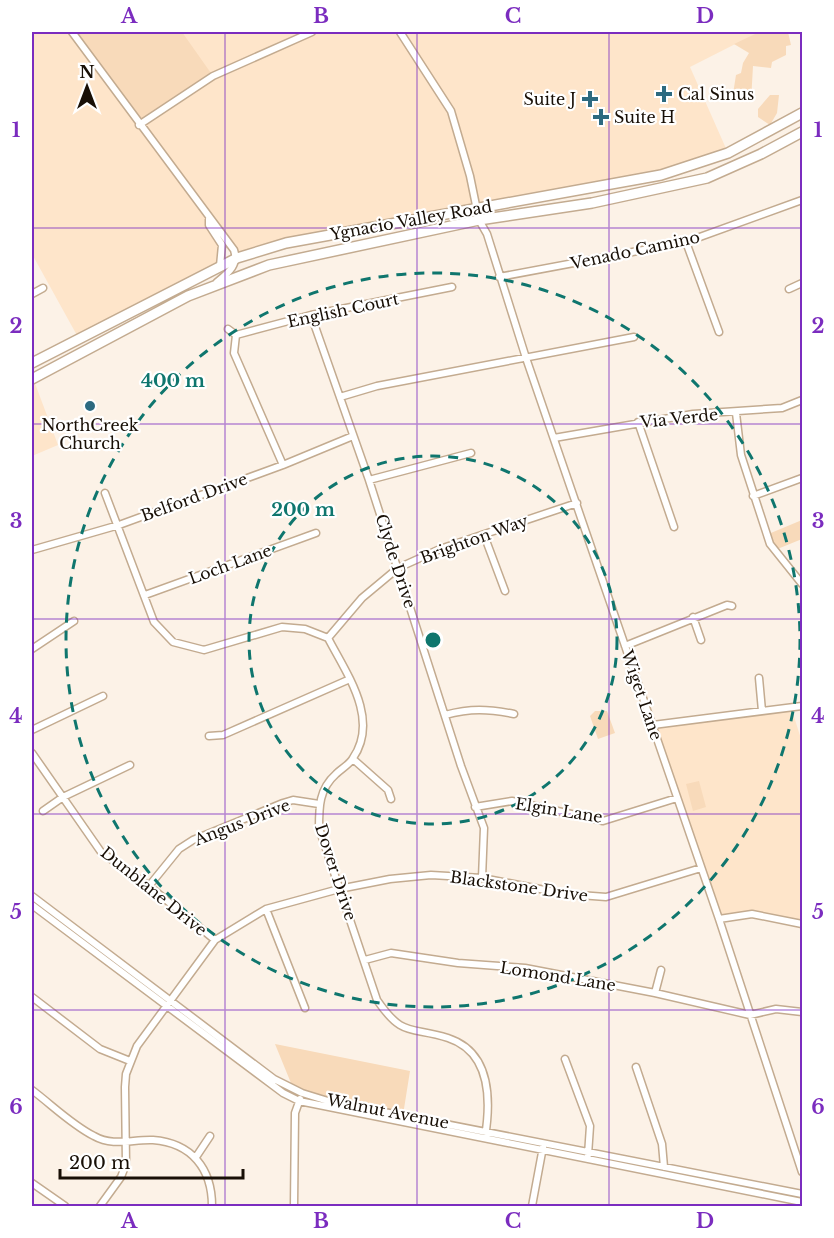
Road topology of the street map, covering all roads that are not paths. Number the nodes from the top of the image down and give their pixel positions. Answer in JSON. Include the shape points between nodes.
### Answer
{"nodes":[{"id":1,"x":72,"y":32,"type":"edge"},
{"id":2,"x":312,"y":32,"type":"edge"},
{"id":3,"x":400,"y":32,"type":"edge"},
{"id":4,"x":802,"y":113,"type":"edge"},
{"id":5,"x":139,"y":125,"type":"junction"},
{"id":6,"x":802,"y":132,"type":"edge"},
{"id":7,"x":802,"y":200,"type":"edge"},
{"id":8,"x":476,"y":208,"type":"junction"},
{"id":9,"x":209,"y":219,"type":"junction"},
{"id":10,"x":479,"y":220,"type":"junction"},
{"id":11,"x":686,"y":242,"type":"junction"},
{"id":12,"x":237,"y":258,"type":"junction"},
{"id":13,"x":220,"y":266,"type":"junction"},
{"id":14,"x":499,"y":277,"type":"junction"},
{"id":15,"x":802,"y":283,"type":"edge"},
{"id":16,"x":214,"y":284,"type":"junction"},
{"id":17,"x":452,"y":287,"type":"dead end"},
{"id":18,"x":43,"y":288,"type":"dead end"},
{"id":19,"x":789,"y":289,"type":"dead end"},
{"id":20,"x":32,"y":294,"type":"edge"},
{"id":21,"x":311,"y":315,"type":"junction"},
{"id":22,"x":228,"y":329,"type":"dead end"},
{"id":23,"x":719,"y":332,"type":"dead end"},
{"id":24,"x":236,"y":335,"type":"junction"},
{"id":25,"x":634,"y":337,"type":"dead end"},
{"id":26,"x":526,"y":358,"type":"junction"},
{"id":27,"x":32,"y":361,"type":"edge"},
{"id":28,"x":32,"y":378,"type":"edge"},
{"id":29,"x":340,"y":397,"type":"junction"},
{"id":30,"x":802,"y":400,"type":"edge"},
{"id":31,"x":736,"y":413,"type":"junction"},
{"id":32,"x":639,"y":422,"type":"junction"},
{"id":33,"x":353,"y":436,"type":"junction"},
{"id":34,"x":554,"y":438,"type":"junction"},
{"id":35,"x":471,"y":453,"type":"dead end"},
{"id":36,"x":283,"y":465,"type":"junction"},
{"id":37,"x":802,"y":478,"type":"edge"},
{"id":38,"x":369,"y":480,"type":"junction"},
{"id":39,"x":105,"y":493,"type":"dead end"},
{"id":40,"x":753,"y":496,"type":"junction"},
{"id":41,"x":577,"y":503,"type":"junction"},
{"id":42,"x":119,"y":525,"type":"junction"},
{"id":43,"x":674,"y":527,"type":"dead end"},
{"id":44,"x":316,"y":533,"type":"dead end"},
{"id":45,"x":484,"y":535,"type":"junction"},
{"id":46,"x":32,"y":550,"type":"edge"},
{"id":47,"x":398,"y":568,"type":"junction"},
{"id":48,"x":802,"y":584,"type":"edge"},
{"id":49,"x":505,"y":591,"type":"dead end"},
{"id":50,"x":145,"y":595,"type":"junction"},
{"id":51,"x":732,"y":606,"type":"dead end"},
{"id":52,"x":693,"y":618,"type":"junction"},
{"id":53,"x":75,"y":621,"type":"dead end"},
{"id":54,"x":328,"y":638,"type":"junction"},
{"id":55,"x":701,"y":640,"type":"dead end"},
{"id":56,"x":625,"y":646,"type":"junction"},
{"id":57,"x":32,"y":649,"type":"edge"},
{"id":58,"x":759,"y":678,"type":"dead end"},
{"id":59,"x":350,"y":679,"type":"junction"},
{"id":60,"x":104,"y":696,"type":"dead end"},
{"id":61,"x":802,"y":706,"type":"edge"},
{"id":62,"x":762,"y":711,"type":"junction"},
{"id":63,"x":514,"y":714,"type":"dead end"},
{"id":64,"x":445,"y":716,"type":"junction"},
{"id":65,"x":653,"y":725,"type":"junction"},
{"id":66,"x":32,"y":730,"type":"edge"},
{"id":67,"x":209,"y":736,"type":"dead end"},
{"id":68,"x":32,"y":753,"type":"edge"},
{"id":69,"x":353,"y":759,"type":"junction"},
{"id":70,"x":130,"y":765,"type":"dead end"},
{"id":71,"x":63,"y":797,"type":"junction"},
{"id":72,"x":677,"y":798,"type":"junction"},
{"id":73,"x":391,"y":799,"type":"dead end"},
{"id":74,"x":319,"y":804,"type":"junction"},
{"id":75,"x":475,"y":807,"type":"junction"},
{"id":76,"x":43,"y":811,"type":"dead end"},
{"id":77,"x":701,"y":868,"type":"junction"},
{"id":78,"x":482,"y":878,"type":"junction"},
{"id":79,"x":149,"y":886,"type":"junction"},
{"id":80,"x":339,"y":889,"type":"junction"},
{"id":81,"x":32,"y":896,"type":"edge"},
{"id":82,"x":32,"y":905,"type":"edge"},
{"id":83,"x":266,"y":909,"type":"junction"},
{"id":84,"x":719,"y":919,"type":"junction"},
{"id":85,"x":802,"y":924,"type":"edge"},
{"id":86,"x":216,"y":940,"type":"junction"},
{"id":87,"x":365,"y":960,"type":"junction"},
{"id":88,"x":661,"y":970,"type":"dead end"},
{"id":89,"x":655,"y":993,"type":"junction"},
{"id":90,"x":32,"y":997,"type":"edge"},
{"id":91,"x":169,"y":1003,"type":"junction"},
{"id":92,"x":304,"y":1008,"type":"dead end"},
{"id":93,"x":802,"y":1012,"type":"edge"},
{"id":94,"x":750,"y":1015,"type":"junction"},
{"id":95,"x":565,"y":1059,"type":"dead end"},
{"id":96,"x":130,"y":1061,"type":"junction"},
{"id":97,"x":636,"y":1067,"type":"dead end"},
{"id":98,"x":32,"y":1090,"type":"edge"},
{"id":99,"x":302,"y":1093,"type":"junction"},
{"id":100,"x":299,"y":1101,"type":"junction"},
{"id":101,"x":486,"y":1130,"type":"junction"},
{"id":102,"x":210,"y":1136,"type":"dead end"},
{"id":103,"x":485,"y":1137,"type":"junction"},
{"id":104,"x":127,"y":1143,"type":"junction"},
{"id":105,"x":543,"y":1147,"type":"junction"},
{"id":106,"x":588,"y":1155,"type":"junction"},
{"id":107,"x":196,"y":1157,"type":"junction"},
{"id":108,"x":664,"y":1165,"type":"junction"},
{"id":109,"x":802,"y":1172,"type":"edge"},
{"id":110,"x":662,"y":1173,"type":"junction"},
{"id":111,"x":34,"y":1184,"type":"edge"},
{"id":112,"x":32,"y":1194,"type":"edge"},
{"id":113,"x":802,"y":1194,"type":"edge"},
{"id":114,"x":802,"y":1202,"type":"edge"},
{"id":115,"x":65,"y":1206,"type":"edge"},
{"id":116,"x":100,"y":1206,"type":"edge"},
{"id":117,"x":212,"y":1206,"type":"edge"},
{"id":118,"x":294,"y":1206,"type":"edge"},
{"id":119,"x":532,"y":1206,"type":"edge"}],
"edges":[{"from":1,"to":5,"type":"street"},
{"from":2,"to":5,"type":"street","via":[[213,76]]},
{"from":3,"to":8,"type":"street","name":"Wiget Lane","via":[[451,111]]},
{"from":4,"to":8,"type":"highway","name":"Ygnacio Valley Road","via":[[728,153],[661,175]]},
{"from":5,"to":9,"type":"street"},
{"from":6,"to":10,"type":"highway","name":"Ygnacio Valley Road","via":[[707,178],[592,203]]},
{"from":7,"to":11,"type":"street","name":"Venado Camino"},
{"from":8,"to":10,"type":"street","name":"Wiget Lane"},
{"from":8,"to":12,"type":"highway","name":"Ygnacio Valley Road","via":[[286,243]]},
{"from":9,"to":12,"type":"street","via":[[215,221]]},
{"from":9,"to":13,"type":"street","via":[[208,225],[222,244]]},
{"from":10,"to":14,"type":"street","name":"Wiget Lane"},
{"from":10,"to":16,"type":"highway","name":"Ygnacio Valley Road","via":[[268,265]]},
{"from":11,"to":14,"type":"street","name":"Venado Camino"},
{"from":11,"to":23,"type":"street"},
{"from":12,"to":13,"type":"highway","name":"Ygnacio Valley Road"},
{"from":12,"to":16,"type":"street","via":[[227,274]]},
{"from":13,"to":27,"type":"highway","name":"Ygnacio Valley Road"},
{"from":14,"to":26,"type":"street","name":"Wiget Lane"},
{"from":15,"to":19,"type":"street"},
{"from":16,"to":28,"type":"highway","name":"Ygnacio Valley Road"},
{"from":17,"to":21,"type":"street","name":"English Court"},
{"from":18,"to":20,"type":"street"},
{"from":21,"to":24,"type":"street","name":"English Court"},
{"from":21,"to":29,"type":"street","name":"Clyde Drive"},
{"from":22,"to":24,"type":"street"},
{"from":24,"to":36,"type":"street","via":[[234,353]]},
{"from":25,"to":26,"type":"street"},
{"from":26,"to":29,"type":"street","via":[[377,386]]},
{"from":26,"to":34,"type":"street","name":"Wiget Lane"},
{"from":27,"to":28,"type":"street"},
{"from":29,"to":33,"type":"street","name":"Clyde Drive"},
{"from":30,"to":31,"type":"street","name":"Via Verde","via":[[782,408]]},
{"from":31,"to":32,"type":"street","name":"Via Verde"},
{"from":31,"to":40,"type":"street","via":[[741,454]]},
{"from":32,"to":34,"type":"street","name":"Via Verde"},
{"from":32,"to":43,"type":"street"},
{"from":33,"to":36,"type":"street","name":"Belford Drive"},
{"from":33,"to":38,"type":"street","name":"Clyde Drive"},
{"from":34,"to":41,"type":"street","name":"Wiget Lane"},
{"from":35,"to":38,"type":"street"},
{"from":36,"to":42,"type":"street","name":"Belford Drive"},
{"from":37,"to":40,"type":"street"},
{"from":38,"to":47,"type":"street","name":"Clyde Drive"},
{"from":39,"to":42,"type":"street"},
{"from":40,"to":48,"type":"street","via":[[770,544]]},
{"from":41,"to":45,"type":"street","name":"Brighton Way"},
{"from":41,"to":56,"type":"street","name":"Wiget Lane"},
{"from":42,"to":46,"type":"street","name":"Belford Drive"},
{"from":42,"to":50,"type":"street"},
{"from":44,"to":50,"type":"street","name":"Loch Lane"},
{"from":45,"to":47,"type":"street","name":"Brighton Way"},
{"from":45,"to":49,"type":"street"},
{"from":47,"to":54,"type":"street","name":"Brighton Way","via":[[363,598]]},
{"from":47,"to":64,"type":"street","name":"Clyde Drive"},
{"from":50,"to":54,"type":"street","via":[[154,622],[173,642],[204,650],[282,627],[305,629]]},
{"from":51,"to":52,"type":"street"},
{"from":52,"to":55,"type":"street"},
{"from":52,"to":56,"type":"street"},
{"from":53,"to":57,"type":"street"},
{"from":54,"to":59,"type":"street","name":"Dover Drive"},
{"from":56,"to":65,"type":"street","name":"Wiget Lane"},
{"from":58,"to":62,"type":"street"},
{"from":59,"to":67,"type":"street","via":[[223,735]]},
{"from":59,"to":69,"type":"street","name":"Dover Drive","via":[[361,706],[364,731]]},
{"from":60,"to":66,"type":"street"},
{"from":61,"to":62,"type":"street"},
{"from":62,"to":65,"type":"street"},
{"from":63,"to":64,"type":"street","via":[[483,708]]},
{"from":64,"to":75,"type":"street","name":"Clyde Drive"},
{"from":65,"to":72,"type":"street","name":"Wiget Lane"},
{"from":68,"to":71,"type":"street","name":"Dunblane Drive"},
{"from":69,"to":73,"type":"street","via":[[388,790]]},
{"from":69,"to":74,"type":"street","name":"Dover Drive","via":[[326,782]]},
{"from":70,"to":71,"type":"street"},
{"from":71,"to":76,"type":"street"},
{"from":71,"to":79,"type":"street","name":"Dunblane Drive","via":[[101,852]]},
{"from":72,"to":75,"type":"street","name":"Elgin Lane","via":[[603,821],[512,801]]},
{"from":72,"to":77,"type":"street","name":"Wiget Lane"},
{"from":74,"to":79,"type":"street","name":"Angus Drive","via":[[293,800],[193,840],[170,858]]},
{"from":74,"to":80,"type":"street","name":"Dover Drive","via":[[319,828]]},
{"from":75,"to":78,"type":"street","name":"Clyde Drive","via":[[484,828]]},
{"from":77,"to":78,"type":"street","name":"Blackstone Drive","via":[[606,897],[566,894]]},
{"from":77,"to":84,"type":"street","name":"Wiget Lane"},
{"from":78,"to":80,"type":"street","name":"Blackstone Drive","via":[[431,875]]},
{"from":79,"to":86,"type":"street","name":"Dunblane Drive"},
{"from":80,"to":83,"type":"street","name":"Blackstone Drive"},
{"from":80,"to":87,"type":"street","name":"Dover Drive"},
{"from":81,"to":91,"type":"street","name":"Walnut Avenue"},
{"from":82,"to":91,"type":"street","name":"Walnut Avenue"},
{"from":83,"to":86,"type":"street","name":"Blackstone Drive"},
{"from":83,"to":92,"type":"street"},
{"from":84,"to":85,"type":"street","via":[[752,914]]},
{"from":84,"to":94,"type":"street","name":"Wiget Lane"},
{"from":86,"to":91,"type":"street","name":"Blackstone Drive"},
{"from":87,"to":89,"type":"street","name":"Lomond Lane","via":[[391,953],[525,968]]},
{"from":87,"to":101,"type":"street","name":"Dover Drive","via":[[377,1000],[391,1020],[415,1033],[449,1038],[473,1053],[487,1086]]},
{"from":88,"to":89,"type":"street"},
{"from":89,"to":94,"type":"street","name":"Lomond Lane"},
{"from":90,"to":96,"type":"street","via":[[100,1049]]},
{"from":91,"to":96,"type":"street","name":"Blackstone Drive","via":[[136,1046]]},
{"from":91,"to":99,"type":"street","name":"Walnut Avenue","via":[[274,1079]]},
{"from":91,"to":100,"type":"street","name":"Walnut Avenue","via":[[283,1093]]},
{"from":93,"to":94,"type":"street","via":[[776,1009]]},
{"from":94,"to":109,"type":"street","name":"Wiget Lane"},
{"from":95,"to":106,"type":"street","via":[[590,1126]]},
{"from":96,"to":104,"type":"street","name":"Blackstone Drive","via":[[125,1087]]},
{"from":97,"to":108,"type":"street","via":[[662,1144]]},
{"from":98,"to":104,"type":"street","via":[[95,1137]]},
{"from":99,"to":100,"type":"street"},
{"from":99,"to":101,"type":"street","name":"Walnut Avenue"},
{"from":100,"to":103,"type":"street","name":"Walnut Avenue"},
{"from":100,"to":118,"type":"street","via":[[295,1113]]},
{"from":101,"to":103,"type":"street","name":"Dover Drive"},
{"from":101,"to":105,"type":"street","name":"Walnut Avenue"},
{"from":102,"to":107,"type":"street"},
{"from":103,"to":105,"type":"street","name":"Walnut Avenue"},
{"from":104,"to":107,"type":"street","via":[[171,1143]]},
{"from":104,"to":116,"type":"street","name":"Blackstone Drive","via":[[121,1177]]},
{"from":105,"to":106,"type":"street","name":"Walnut Avenue"},
{"from":105,"to":119,"type":"street"},
{"from":106,"to":108,"type":"street","name":"Walnut Avenue"},
{"from":106,"to":110,"type":"street","name":"Walnut Avenue"},
{"from":107,"to":117,"type":"street","via":[[212,1186]]},
{"from":108,"to":110,"type":"street"},
{"from":108,"to":113,"type":"street","name":"Walnut Avenue"},
{"from":110,"to":114,"type":"street","name":"Walnut Avenue"},
{"from":111,"to":112,"type":"street"},
{"from":111,"to":115,"type":"street"}]}
